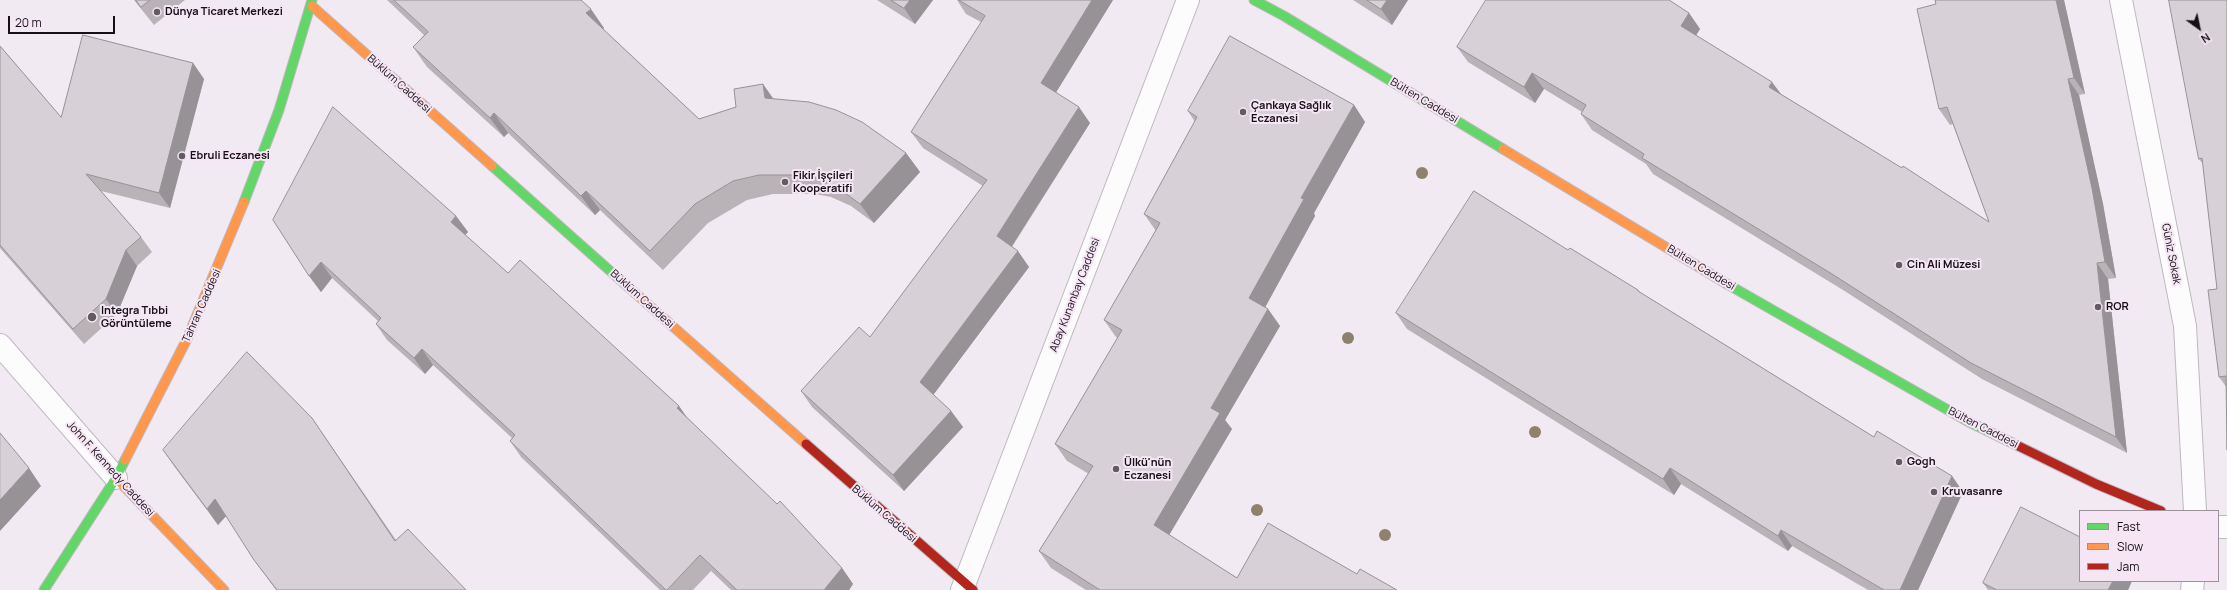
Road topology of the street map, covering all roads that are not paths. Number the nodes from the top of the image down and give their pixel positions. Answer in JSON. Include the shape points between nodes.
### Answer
{"nodes":[{"id":1,"x":1188,"y":0,"type":"edge"},
{"id":2,"x":1254,"y":0,"type":"edge"},
{"id":3,"x":2121,"y":0,"type":"edge"},
{"id":4,"x":312,"y":3,"type":"edge"},
{"id":5,"x":0,"y":345,"type":"edge"},
{"id":6,"x":116,"y":478,"type":"junction"},
{"id":7,"x":2159,"y":510,"type":"edge"},
{"id":8,"x":2195,"y":510,"type":"edge"},
{"id":9,"x":967,"y":588,"type":"edge"},
{"id":10,"x":44,"y":590,"type":"edge"},
{"id":11,"x":224,"y":590,"type":"edge"}],
"edges":[{"from":1,"to":9,"type":"street","name":"Abay Kunanbay Caddesi"},
{"from":2,"to":7,"type":"street","name":"Bülten Caddesi","via":[[1740,292],[1916,393],[2096,484]]},
{"from":3,"to":8,"type":"street","name":"Güniz Sokak","via":[[2185,326]]},
{"from":4,"to":6,"type":"street","name":"Tahran Caddesi","via":[[279,110],[231,238],[187,339]]},
{"from":4,"to":9,"type":"street","name":"Büklüm Caddesi"},
{"from":5,"to":6,"type":"street","name":"John F. Kennedy Caddesi"},
{"from":6,"to":10,"type":"street","name":"Tahran Caddesi"},
{"from":6,"to":11,"type":"street","name":"John F. Kennedy Caddesi"}]}
